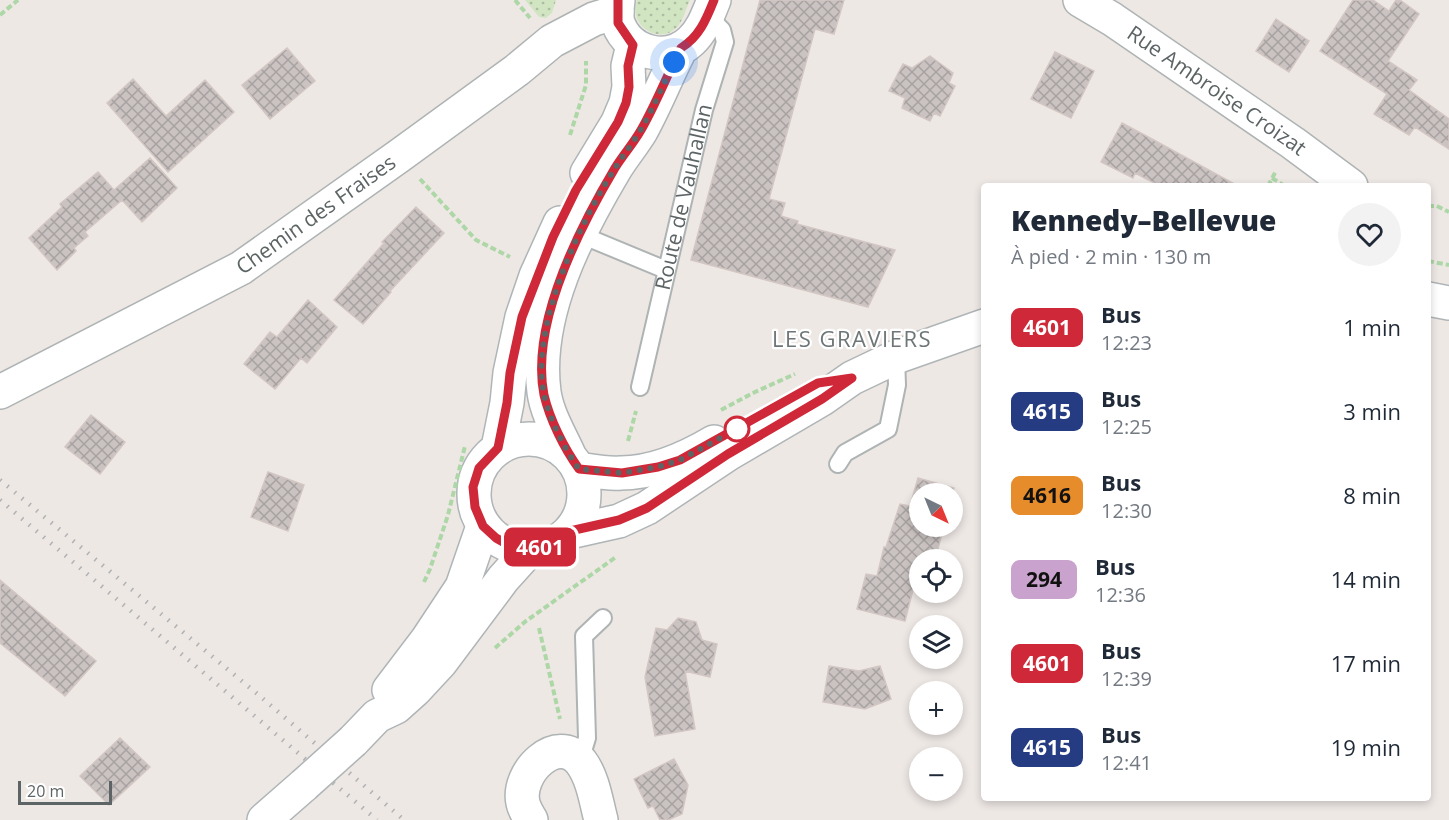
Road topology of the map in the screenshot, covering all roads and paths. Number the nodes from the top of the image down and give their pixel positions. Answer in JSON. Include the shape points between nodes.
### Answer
{"nodes":[{"id":1,"x":18,"y":0,"type":"edge"},
{"id":2,"x":1080,"y":0,"type":"edge"},
{"id":3,"x":618,"y":6,"type":"edge"},
{"id":4,"x":710,"y":8,"type":"edge"},
{"id":5,"x":0,"y":15,"type":"edge"},
{"id":6,"x":633,"y":45,"type":"junction"},
{"id":7,"x":681,"y":48,"type":"junction"},
{"id":8,"x":399,"y":156,"type":"junction"},
{"id":9,"x":1272,"y":178,"type":"dead end"},
{"id":10,"x":1280,"y":183,"type":"edge"},
{"id":11,"x":1347,"y":183,"type":"edge"},
{"id":12,"x":1431,"y":206,"type":"edge"},
{"id":13,"x":1449,"y":212,"type":"edge"},
{"id":14,"x":579,"y":234,"type":"junction"},
{"id":15,"x":516,"y":261,"type":"dead end"},
{"id":16,"x":1431,"y":262,"type":"edge"},
{"id":17,"x":1449,"y":265,"type":"edge"},
{"id":18,"x":666,"y":270,"type":"junction"},
{"id":19,"x":1431,"y":300,"type":"edge"},
{"id":20,"x":1449,"y":303,"type":"edge"},
{"id":21,"x":981,"y":327,"type":"edge"},
{"id":22,"x":896,"y":357,"type":"junction"},
{"id":23,"x":852,"y":378,"type":"junction"},
{"id":24,"x":640,"y":387,"type":"dead end"},
{"id":25,"x":0,"y":392,"type":"edge"},
{"id":26,"x":636,"y":412,"type":"dead end"},
{"id":27,"x":627,"y":444,"type":"dead end"},
{"id":28,"x":498,"y":448,"type":"junction"},
{"id":29,"x":574,"y":462,"type":"junction"},
{"id":30,"x":838,"y":464,"type":"dead end"},
{"id":31,"x":483,"y":526,"type":"junction"},
{"id":32,"x":570,"y":531,"type":"junction"},
{"id":33,"x":530,"y":549,"type":"junction"},
{"id":34,"x":625,"y":550,"type":"dead end"},
{"id":35,"x":603,"y":618,"type":"dead end"},
{"id":36,"x":526,"y":621,"type":"dead end"},
{"id":37,"x":539,"y":628,"type":"dead end"},
{"id":38,"x":377,"y":716,"type":"junction"},
{"id":39,"x":562,"y":729,"type":"dead end"},
{"id":40,"x":580,"y":761,"type":"junction"},
{"id":41,"x":264,"y":820,"type":"edge"},
{"id":42,"x":531,"y":820,"type":"edge"},
{"id":43,"x":601,"y":820,"type":"edge"}],
"edges":[{"from":1,"to":5,"type":"path"},
{"from":2,"to":11,"type":"street","name":"Rue Ambroise Croizat"},
{"from":3,"to":6,"type":"street","via":[[618,23]]},
{"from":3,"to":8,"type":"street","name":"Chemin des Fraises","via":[[552,40]]},
{"from":4,"to":7,"type":"street","name":"Route de Vauhallan","via":[[698,34]]},
{"from":4,"to":18,"type":"lane","name":"Route de Vauhallan","via":[[725,42]]},
{"from":6,"to":7,"type":"street","via":[[654,53]]},
{"from":6,"to":28,"type":"street","via":[[626,103],[553,237],[522,317]]},
{"from":7,"to":14,"type":"street","name":"Route de Vauhallan","via":[[640,131]]},
{"from":8,"to":15,"type":"path","via":[[476,240]]},
{"from":8,"to":25,"type":"street","name":"Chemin des Fraises","via":[[241,268]]},
{"from":9,"to":10,"type":"path"},
{"from":12,"to":13,"type":"path"},
{"from":14,"to":18,"type":"lane"},
{"from":14,"to":29,"type":"street","name":"Route de Vauhallan","via":[[565,266],[543,347],[544,394]]},
{"from":16,"to":17,"type":"path"},
{"from":18,"to":24,"type":"lane","name":"Route de Vauhallan"},
{"from":19,"to":20,"type":"street"},
{"from":21,"to":22,"type":"street"},
{"from":22,"to":23,"type":"street"},
{"from":22,"to":30,"type":"lane","via":[[897,385],[888,429],[845,453]]},
{"from":23,"to":29,"type":"street","via":[[818,383],[680,460],[658,467],[622,473]]},
{"from":23,"to":32,"type":"street","via":[[647,508],[619,520]]},
{"from":26,"to":27,"type":"path"},
{"from":28,"to":29,"type":"street","via":[[510,441],[531,438],[551,443]]},
{"from":28,"to":31,"type":"street","via":[[479,468],[473,487],[475,507]]},
{"from":29,"to":32,"type":"street","via":[[584,490],[582,507]]},
{"from":31,"to":33,"type":"street","via":[[512,547]]},
{"from":31,"to":38,"type":"street","via":[[462,587],[384,696]]},
{"from":32,"to":33,"type":"street","via":[[548,546]]},
{"from":33,"to":38,"type":"street","via":[[428,676],[396,707]]},
{"from":34,"to":36,"type":"path"},
{"from":35,"to":40,"type":"lane","via":[[584,636],[587,738]]},
{"from":37,"to":39,"type":"path"},
{"from":38,"to":41,"type":"street","bridge":true},
{"from":40,"to":42,"type":"street","via":[[566,753],[551,753],[529,772],[523,802]]},
{"from":40,"to":43,"type":"street","via":[[590,777]]}]}
